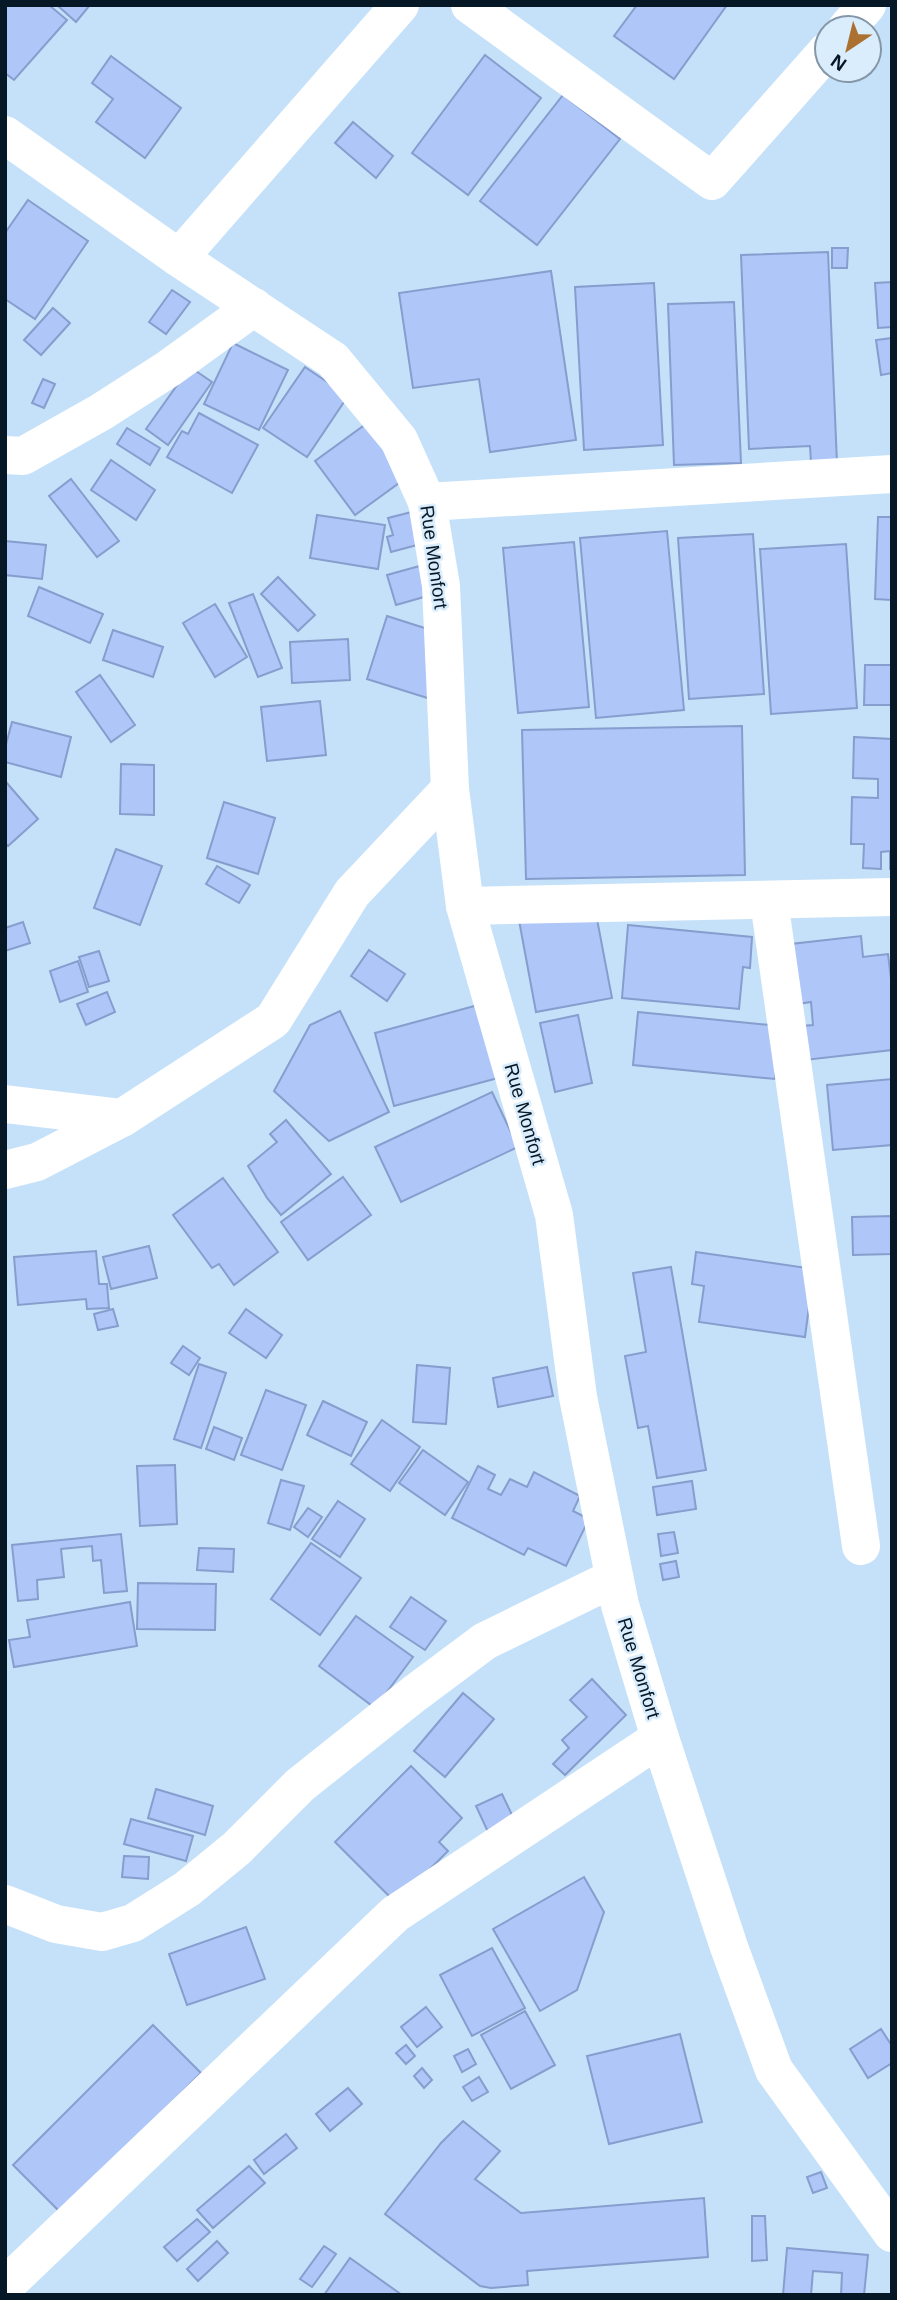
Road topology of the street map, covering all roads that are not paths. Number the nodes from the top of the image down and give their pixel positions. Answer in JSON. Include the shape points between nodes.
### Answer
{"nodes":[{"id":1,"x":400,"y":5,"type":"edge"},
{"id":2,"x":470,"y":5,"type":"edge"},
{"id":3,"x":813,"y":67,"type":"edge"},
{"id":4,"x":5,"y":135,"type":"edge"},
{"id":5,"x":179,"y":258,"type":"junction"},
{"id":6,"x":254,"y":307,"type":"junction"},
{"id":7,"x":5,"y":455,"type":"edge"},
{"id":8,"x":892,"y":474,"type":"edge"},
{"id":9,"x":427,"y":502,"type":"junction"},
{"id":10,"x":450,"y":789,"type":"junction"},
{"id":11,"x":892,"y":897,"type":"edge"},
{"id":12,"x":769,"y":901,"type":"junction"},
{"id":13,"x":465,"y":906,"type":"junction"},
{"id":14,"x":5,"y":1104,"type":"edge"},
{"id":15,"x":122,"y":1118,"type":"junction"},
{"id":16,"x":5,"y":1170,"type":"edge"},
{"id":17,"x":861,"y":1546,"type":"dead end"},
{"id":18,"x":614,"y":1578,"type":"junction"},
{"id":19,"x":660,"y":1738,"type":"junction"},
{"id":20,"x":5,"y":1904,"type":"edge"},
{"id":21,"x":892,"y":2233,"type":"edge"},
{"id":22,"x":5,"y":2286,"type":"edge"}],
"edges":[{"from":1,"to":5,"type":"street"},
{"from":2,"to":3,"type":"street","via":[[712,181]]},
{"from":4,"to":5,"type":"street","name":"Rue Monfort"},
{"from":5,"to":6,"type":"street","name":"Rue Monfort"},
{"from":6,"to":7,"type":"street","via":[[101,412],[23,456]]},
{"from":6,"to":9,"type":"street","name":"Rue Monfort","via":[[333,360],[399,440]]},
{"from":8,"to":9,"type":"street"},
{"from":9,"to":10,"type":"street","name":"Rue Monfort","via":[[441,586]]},
{"from":10,"to":13,"type":"street","name":"Rue Monfort"},
{"from":10,"to":15,"type":"street","via":[[352,893],[273,1020]]},
{"from":11,"to":12,"type":"street"},
{"from":12,"to":13,"type":"street"},
{"from":12,"to":17,"type":"street"},
{"from":13,"to":18,"type":"street","name":"Rue Monfort","via":[[554,1215],[578,1397]]},
{"from":14,"to":15,"type":"street"},
{"from":15,"to":16,"type":"street","via":[[37,1162]]},
{"from":18,"to":19,"type":"street","name":"Rue Monfort"},
{"from":18,"to":20,"type":"street","via":[[485,1641],[300,1785],[237,1848],[187,1889],[133,1923],[102,1932],[56,1924]]},
{"from":19,"to":21,"type":"street","name":"Rue Monfort","via":[[774,2070]]},
{"from":19,"to":22,"type":"street","via":[[395,1914]]}]}
